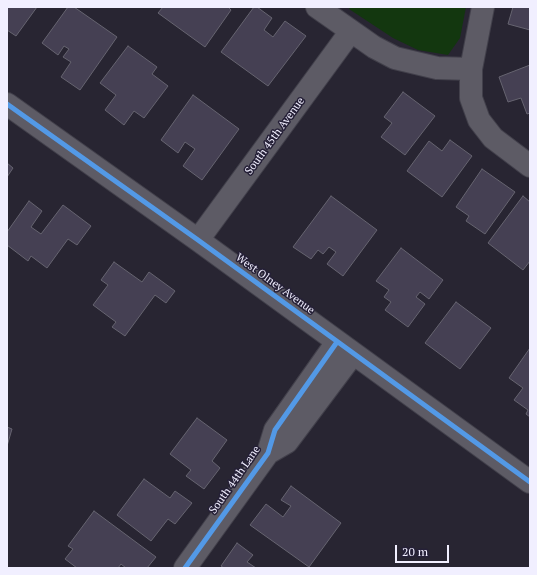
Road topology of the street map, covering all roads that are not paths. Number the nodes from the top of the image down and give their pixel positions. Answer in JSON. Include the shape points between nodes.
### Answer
{"nodes":[{"id":1,"x":317,"y":7,"type":"edge"},
{"id":2,"x":483,"y":7,"type":"edge"},
{"id":3,"x":351,"y":31,"type":"junction"},
{"id":4,"x":471,"y":70,"type":"junction"},
{"id":5,"x":7,"y":104,"type":"edge"},
{"id":6,"x":530,"y":166,"type":"edge"},
{"id":7,"x":198,"y":240,"type":"junction"},
{"id":8,"x":345,"y":348,"type":"junction"},
{"id":9,"x":530,"y":482,"type":"edge"},
{"id":10,"x":185,"y":568,"type":"edge"}],
"edges":[{"from":1,"to":3,"type":"street"},
{"from":2,"to":4,"type":"street"},
{"from":3,"to":4,"type":"street","via":[[395,58],[437,68]]},
{"from":3,"to":7,"type":"street","name":"South 45th Avenue"},
{"from":4,"to":6,"type":"street","via":[[471,98],[479,120],[493,138]]},
{"from":5,"to":7,"type":"street","name":"West Olney Avenue"},
{"from":7,"to":8,"type":"street","name":"West Olney Avenue"},
{"from":8,"to":9,"type":"street","name":"West Olney Avenue"},
{"from":8,"to":10,"type":"street","name":"South 44th Lane","via":[[304,404],[275,430],[268,453]]}]}
